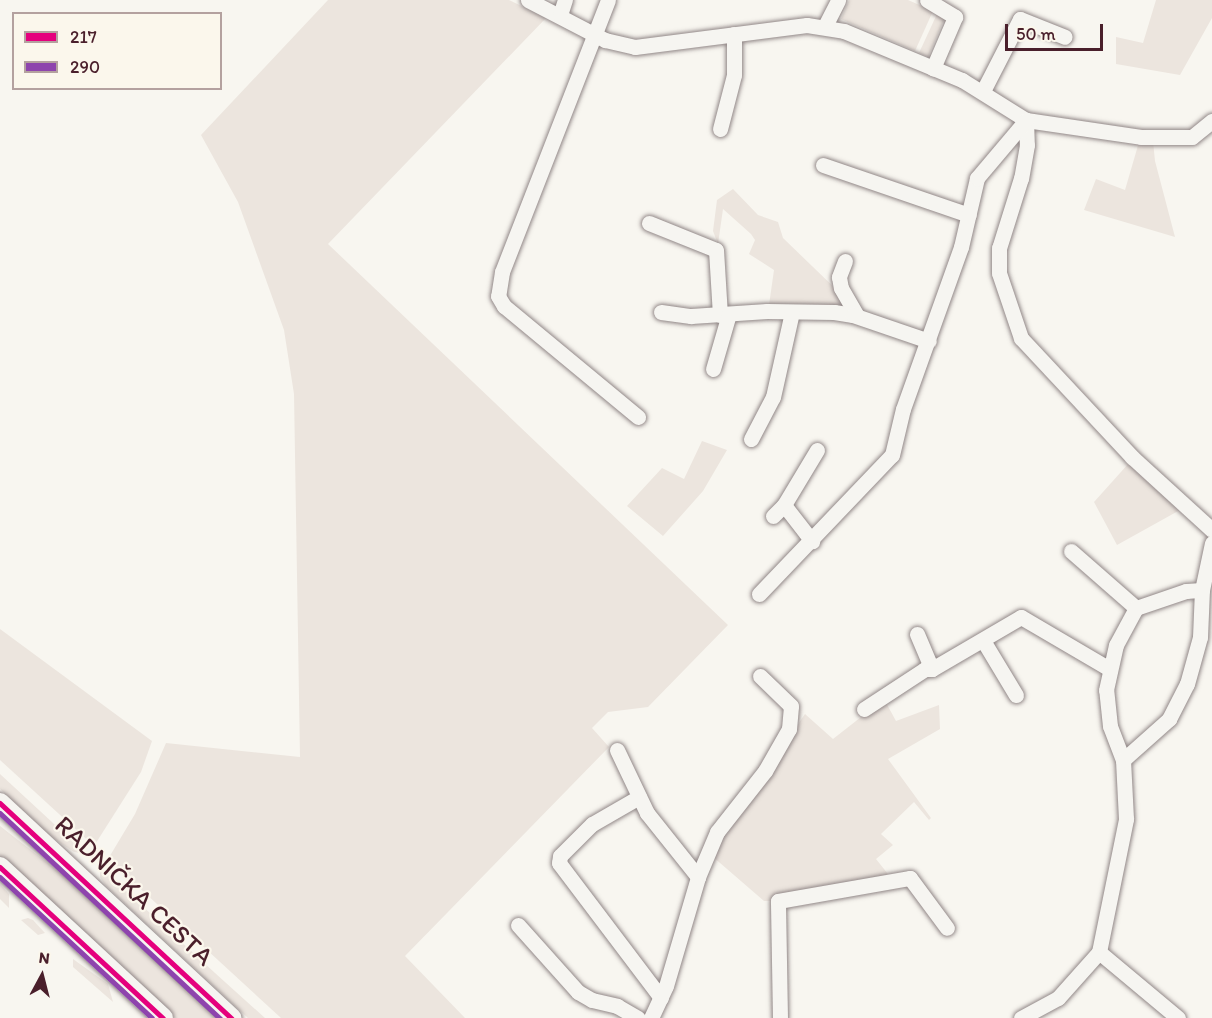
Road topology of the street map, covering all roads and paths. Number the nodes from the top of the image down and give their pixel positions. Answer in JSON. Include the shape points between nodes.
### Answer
{"nodes":[{"id":1,"x":528,"y":0,"type":"edge"},
{"id":2,"x":608,"y":0,"type":"edge"},
{"id":3,"x":838,"y":0,"type":"edge"},
{"id":4,"x":927,"y":0,"type":"edge"},
{"id":5,"x":562,"y":7,"type":"edge"},
{"id":6,"x":825,"y":27,"type":"junction"},
{"id":7,"x":594,"y":34,"type":"junction"},
{"id":8,"x":734,"y":34,"type":"junction"},
{"id":9,"x":1065,"y":37,"type":"dead end"},
{"id":10,"x":933,"y":69,"type":"junction"},
{"id":11,"x":983,"y":91,"type":"junction"},
{"id":12,"x":1026,"y":120,"type":"junction"},
{"id":13,"x":1212,"y":121,"type":"edge"},
{"id":14,"x":720,"y":129,"type":"dead end"},
{"id":15,"x":1192,"y":137,"type":"junction"},
{"id":16,"x":1212,"y":138,"type":"edge"},
{"id":17,"x":823,"y":165,"type":"dead end"},
{"id":18,"x":969,"y":214,"type":"junction"},
{"id":19,"x":649,"y":224,"type":"dead end"},
{"id":20,"x":845,"y":261,"type":"dead end"},
{"id":21,"x":661,"y":312,"type":"dead end"},
{"id":22,"x":792,"y":312,"type":"junction"},
{"id":23,"x":724,"y":314,"type":"junction"},
{"id":24,"x":857,"y":316,"type":"junction"},
{"id":25,"x":928,"y":341,"type":"junction"},
{"id":26,"x":712,"y":369,"type":"dead end"},
{"id":27,"x":638,"y":417,"type":"dead end"},
{"id":28,"x":751,"y":439,"type":"dead end"},
{"id":29,"x":817,"y":450,"type":"dead end"},
{"id":30,"x":784,"y":505,"type":"junction"},
{"id":31,"x":773,"y":516,"type":"dead end"},
{"id":32,"x":1212,"y":530,"type":"edge"},
{"id":33,"x":812,"y":541,"type":"junction"},
{"id":34,"x":1212,"y":543,"type":"edge"},
{"id":35,"x":1071,"y":551,"type":"dead end"},
{"id":36,"x":1202,"y":590,"type":"junction"},
{"id":37,"x":759,"y":594,"type":"dead end"},
{"id":38,"x":1136,"y":608,"type":"junction"},
{"id":39,"x":917,"y":634,"type":"dead end"},
{"id":40,"x":984,"y":642,"type":"junction"},
{"id":41,"x":1108,"y":668,"type":"junction"},
{"id":42,"x":932,"y":669,"type":"junction"},
{"id":43,"x":760,"y":676,"type":"dead end"},
{"id":44,"x":1016,"y":694,"type":"dead end"},
{"id":45,"x":864,"y":709,"type":"dead end"},
{"id":46,"x":617,"y":750,"type":"dead end"},
{"id":47,"x":1123,"y":760,"type":"junction"},
{"id":48,"x":639,"y":797,"type":"junction"},
{"id":49,"x":0,"y":803,"type":"edge"},
{"id":50,"x":0,"y":867,"type":"edge"},
{"id":51,"x":698,"y":877,"type":"junction"},
{"id":52,"x":518,"y":925,"type":"dead end"},
{"id":53,"x":947,"y":928,"type":"dead end"},
{"id":54,"x":1099,"y":952,"type":"junction"},
{"id":55,"x":661,"y":998,"type":"junction"},
{"id":56,"x":163,"y":1018,"type":"edge"},
{"id":57,"x":231,"y":1018,"type":"edge"},
{"id":58,"x":638,"y":1018,"type":"edge"},
{"id":59,"x":651,"y":1018,"type":"edge"},
{"id":60,"x":780,"y":1018,"type":"edge"},
{"id":61,"x":1021,"y":1018,"type":"edge"},
{"id":62,"x":1178,"y":1018,"type":"edge"}],
"edges":[{"from":1,"to":5,"type":"street"},
{"from":2,"to":7,"type":"street"},
{"from":3,"to":6,"type":"street"},
{"from":4,"to":10,"type":"street","via":[[955,16]]},
{"from":5,"to":7,"type":"street"},
{"from":6,"to":8,"type":"street"},
{"from":6,"to":10,"type":"street"},
{"from":7,"to":8,"type":"street","via":[[646,48]]},
{"from":7,"to":27,"type":"street","via":[[502,272],[498,296],[504,306]]},
{"from":8,"to":14,"type":"street","via":[[734,75]]},
{"from":9,"to":11,"type":"street","via":[[1020,19]]},
{"from":10,"to":11,"type":"street"},
{"from":11,"to":12,"type":"street"},
{"from":12,"to":15,"type":"street","via":[[1111,135]]},
{"from":12,"to":18,"type":"street","via":[[977,178]]},
{"from":12,"to":32,"type":"street","via":[[1027,145],[1021,178],[999,248],[999,273],[1021,338],[1132,457]]},
{"from":13,"to":15,"type":"street"},
{"from":15,"to":16,"type":"street"},
{"from":17,"to":18,"type":"street"},
{"from":18,"to":25,"type":"street"},
{"from":19,"to":23,"type":"street","via":[[716,250]]},
{"from":20,"to":24,"type":"street","via":[[839,277],[841,288]]},
{"from":21,"to":23,"type":"street"},
{"from":22,"to":23,"type":"street"},
{"from":22,"to":24,"type":"street"},
{"from":22,"to":28,"type":"street","via":[[773,397]]},
{"from":23,"to":26,"type":"street"},
{"from":24,"to":25,"type":"street"},
{"from":25,"to":33,"type":"street","via":[[903,409],[892,455]]},
{"from":29,"to":30,"type":"street"},
{"from":30,"to":31,"type":"street"},
{"from":30,"to":33,"type":"street"},
{"from":33,"to":37,"type":"street"},
{"from":34,"to":36,"type":"street"},
{"from":35,"to":38,"type":"street"},
{"from":36,"to":38,"type":"street","via":[[1186,591]]},
{"from":36,"to":47,"type":"street","via":[[1200,637],[1179,704],[1169,719]]},
{"from":38,"to":41,"type":"street"},
{"from":39,"to":42,"type":"street"},
{"from":40,"to":41,"type":"street","via":[[1021,617]]},
{"from":40,"to":42,"type":"street"},
{"from":40,"to":44,"type":"street"},
{"from":41,"to":47,"type":"street","via":[[1110,726]]},
{"from":42,"to":45,"type":"street","via":[[925,669]]},
{"from":43,"to":51,"type":"street","via":[[791,706],[789,729],[765,771],[717,832]]},
{"from":46,"to":48,"type":"street"},
{"from":47,"to":54,"type":"street","via":[[1127,788],[1123,840]]},
{"from":48,"to":51,"type":"street","via":[[647,813]]},
{"from":48,"to":55,"type":"street","via":[[592,824],[560,856],[559,863]]},
{"from":49,"to":57,"type":"main road","name":"RADNIČKA CESTA"},
{"from":50,"to":56,"type":"main road"},
{"from":51,"to":55,"type":"street"},
{"from":52,"to":58,"type":"street","via":[[578,992]]},
{"from":53,"to":60,"type":"street","via":[[909,879],[778,901]]},
{"from":54,"to":61,"type":"street","via":[[1058,998]]},
{"from":54,"to":62,"type":"street"},
{"from":55,"to":59,"type":"street"}]}
